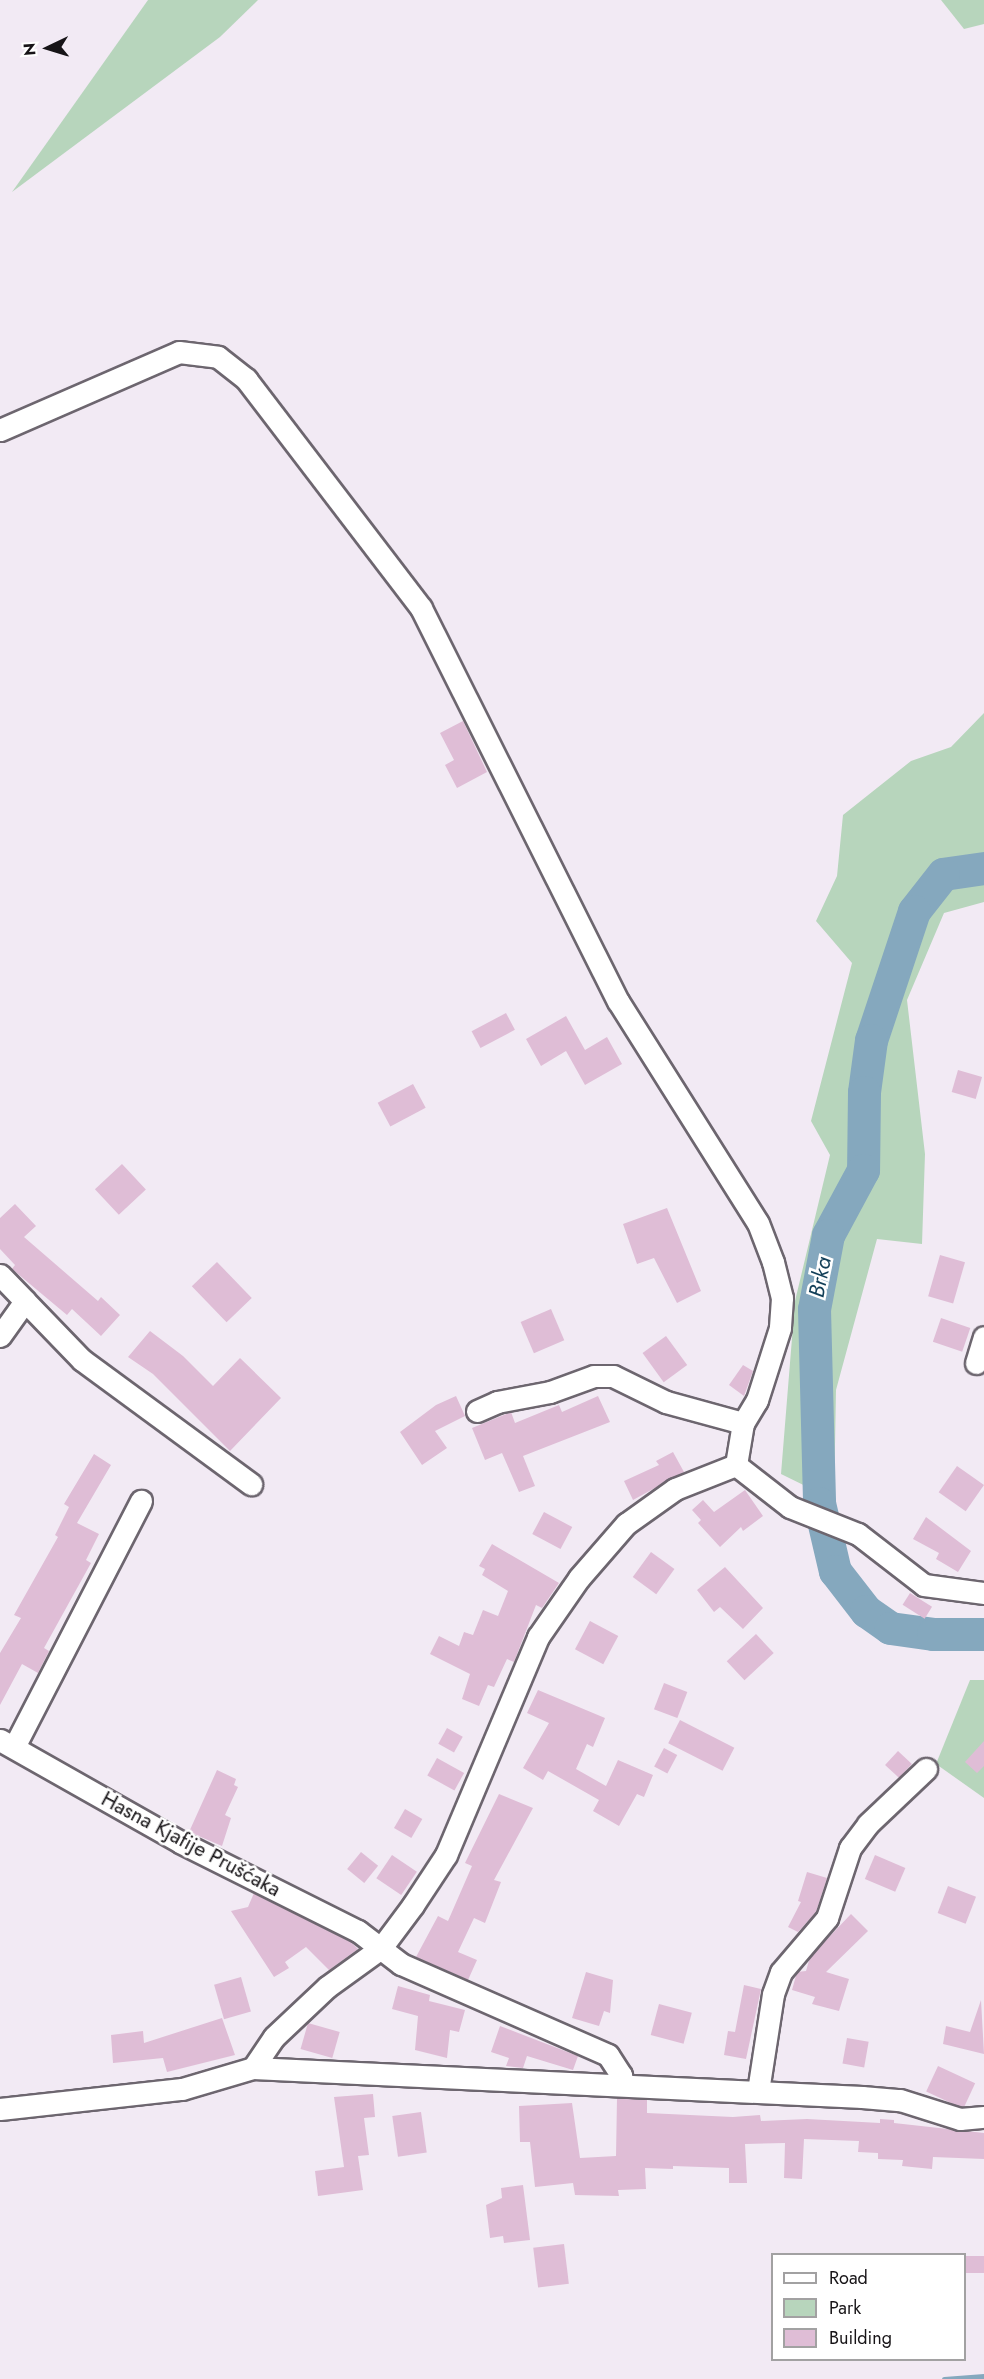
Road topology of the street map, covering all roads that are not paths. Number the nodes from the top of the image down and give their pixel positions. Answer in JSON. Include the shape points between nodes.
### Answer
{"nodes":[{"id":1,"x":0,"y":430,"type":"edge"},
{"id":2,"x":0,"y":1275,"type":"edge"},
{"id":3,"x":25,"y":1301,"type":"junction"},
{"id":4,"x":0,"y":1335,"type":"edge"},
{"id":5,"x":984,"y":1337,"type":"edge"},
{"id":6,"x":976,"y":1363,"type":"dead end"},
{"id":7,"x":477,"y":1411,"type":"dead end"},
{"id":8,"x":743,"y":1423,"type":"junction"},
{"id":9,"x":736,"y":1465,"type":"junction"},
{"id":10,"x":251,"y":1484,"type":"dead end"},
{"id":11,"x":141,"y":1501,"type":"dead end"},
{"id":12,"x":984,"y":1593,"type":"edge"},
{"id":13,"x":7,"y":1744,"type":"edge"},
{"id":14,"x":926,"y":1769,"type":"dead end"},
{"id":15,"x":381,"y":1948,"type":"junction"},
{"id":16,"x":254,"y":2068,"type":"junction"},
{"id":17,"x":623,"y":2085,"type":"junction"},
{"id":18,"x":758,"y":2091,"type":"junction"},
{"id":19,"x":0,"y":2109,"type":"edge"},
{"id":20,"x":984,"y":2117,"type":"edge"}],
"edges":[{"from":1,"to":8,"type":"street","via":[[179,352],[218,357],[246,379],[421,608],[618,1001],[758,1223],[782,1298],[780,1328],[773,1357]]},
{"from":2,"to":3,"type":"street"},
{"from":3,"to":4,"type":"street"},
{"from":3,"to":10,"type":"street","via":[[82,1360]]},
{"from":5,"to":6,"type":"street"},
{"from":7,"to":8,"type":"street","via":[[496,1402],[550,1392],[594,1377],[613,1376],[666,1402]]},
{"from":8,"to":9,"type":"street"},
{"from":9,"to":12,"type":"street","via":[[790,1507],[858,1534],[924,1585]]},
{"from":9,"to":15,"type":"street","via":[[675,1489],[626,1524],[579,1578],[538,1637],[446,1855]]},
{"from":11,"to":13,"type":"street"},
{"from":13,"to":15,"type":"street","name":"Hasna Kjafije Prušćaka","via":[[180,1842],[358,1931]]},
{"from":14,"to":18,"type":"street","via":[[868,1824],[850,1848],[827,1918],[781,1972],[773,1994]]},
{"from":15,"to":16,"type":"street","via":[[327,1986],[274,2037]]},
{"from":15,"to":17,"type":"street","name":"Hasna Kjafije Prušćaka","via":[[401,1964],[609,2055]]},
{"from":16,"to":17,"type":"street"},
{"from":16,"to":19,"type":"street","via":[[182,2089]]},
{"from":17,"to":18,"type":"street"},
{"from":18,"to":20,"type":"street","via":[[900,2100],[960,2119]]}]}
